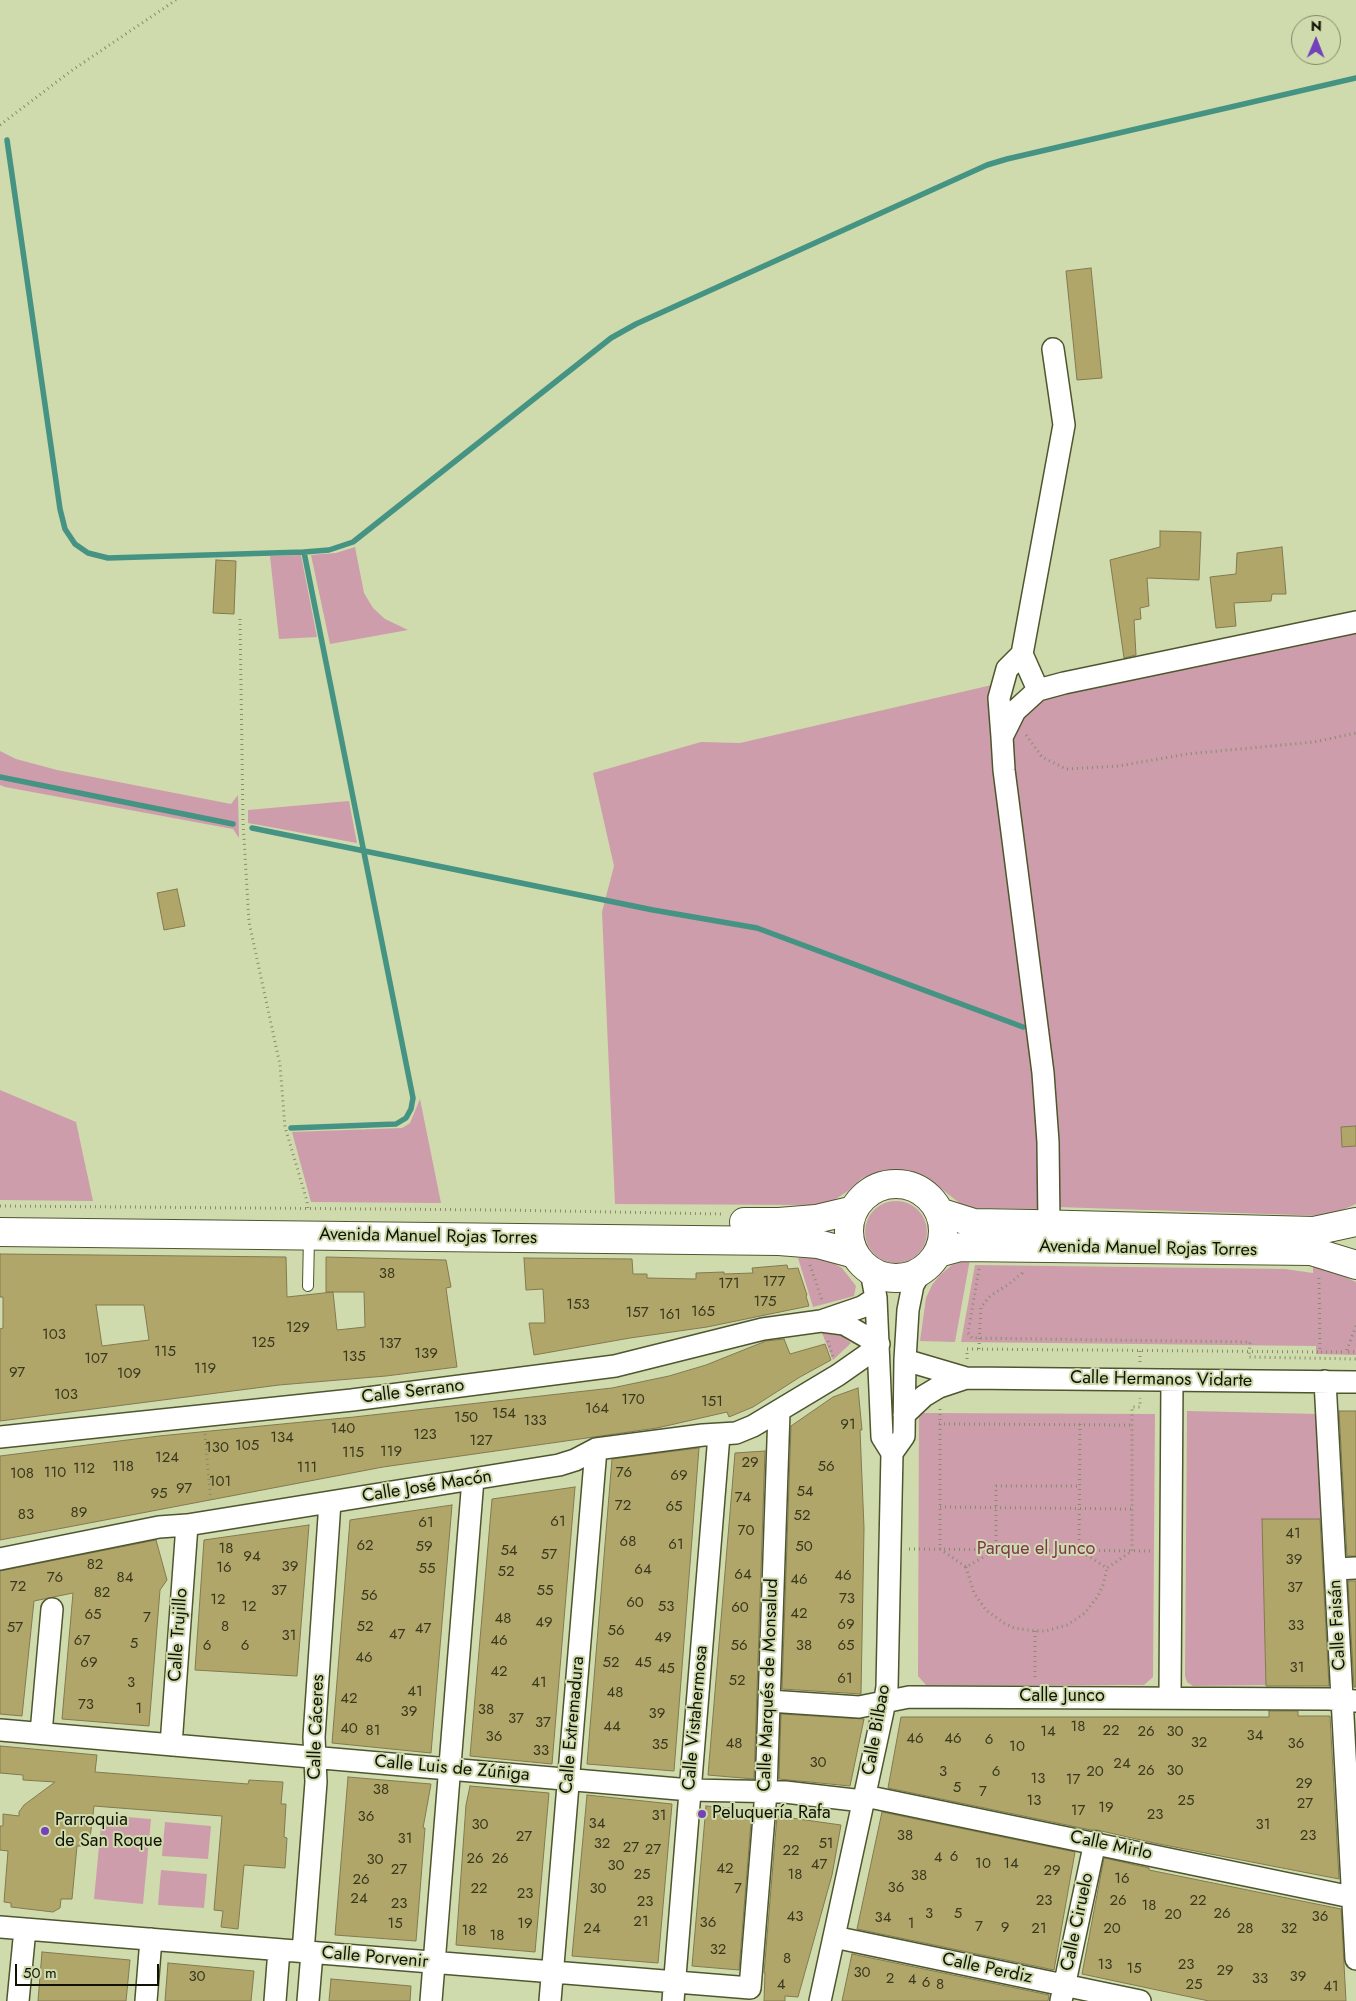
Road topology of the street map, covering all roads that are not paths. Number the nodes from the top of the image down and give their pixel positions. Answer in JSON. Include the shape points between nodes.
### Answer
{"nodes":[{"id":1,"x":1053,"y":349,"type":"dead end"},
{"id":2,"x":1356,"y":622,"type":"edge"},
{"id":3,"x":1022,"y":654,"type":"junction"},
{"id":4,"x":1038,"y":690,"type":"junction"},
{"id":5,"x":1002,"y":737,"type":"junction"},
{"id":6,"x":854,"y":1210,"type":"junction"},
{"id":7,"x":939,"y":1212,"type":"junction"},
{"id":8,"x":0,"y":1213,"type":"edge"},
{"id":9,"x":1356,"y":1222,"type":"edge"},
{"id":10,"x":1049,"y":1224,"type":"junction"},
{"id":11,"x":309,"y":1226,"type":"junction"},
{"id":12,"x":0,"y":1232,"type":"edge"},
{"id":13,"x":929,"y":1262,"type":"junction"},
{"id":14,"x":863,"y":1263,"type":"junction"},
{"id":15,"x":1356,"y":1265,"type":"edge"},
{"id":16,"x":308,"y":1286,"type":"dead end"},
{"id":17,"x":876,"y":1298,"type":"junction"},
{"id":18,"x":821,"y":1321,"type":"junction"},
{"id":19,"x":879,"y":1344,"type":"junction"},
{"id":20,"x":905,"y":1368,"type":"junction"},
{"id":21,"x":838,"y":1375,"type":"junction"},
{"id":22,"x":880,"y":1376,"type":"junction"},
{"id":23,"x":966,"y":1378,"type":"junction"},
{"id":24,"x":1172,"y":1380,"type":"junction"},
{"id":25,"x":1325,"y":1382,"type":"junction"},
{"id":26,"x":1356,"y":1382,"type":"edge"},
{"id":27,"x":779,"y":1412,"type":"junction"},
{"id":28,"x":904,"y":1415,"type":"junction"},
{"id":29,"x":719,"y":1435,"type":"junction"},
{"id":30,"x":0,"y":1437,"type":"edge"},
{"id":31,"x":596,"y":1449,"type":"junction"},
{"id":32,"x":892,"y":1454,"type":"junction"},
{"id":33,"x":473,"y":1479,"type":"junction"},
{"id":34,"x":330,"y":1502,"type":"junction"},
{"id":35,"x":187,"y":1525,"type":"junction"},
{"id":36,"x":0,"y":1559,"type":"edge"},
{"id":37,"x":1335,"y":1568,"type":"junction"},
{"id":38,"x":1356,"y":1568,"type":"edge"},
{"id":39,"x":52,"y":1609,"type":"dead end"},
{"id":40,"x":1170,"y":1698,"type":"junction"},
{"id":41,"x":1349,"y":1700,"type":"edge"},
{"id":42,"x":769,"y":1701,"type":"junction"},
{"id":43,"x":885,"y":1701,"type":"junction"},
{"id":44,"x":0,"y":1730,"type":"edge"},
{"id":45,"x":42,"y":1733,"type":"junction"},
{"id":46,"x":171,"y":1745,"type":"junction"},
{"id":47,"x":314,"y":1757,"type":"junction"},
{"id":48,"x":450,"y":1769,"type":"junction"},
{"id":49,"x":568,"y":1779,"type":"junction"},
{"id":50,"x":690,"y":1790,"type":"junction"},
{"id":51,"x":766,"y":1792,"type":"junction"},
{"id":52,"x":864,"y":1798,"type":"junction"},
{"id":53,"x":1094,"y":1842,"type":"junction"},
{"id":54,"x":1354,"y":1898,"type":"edge"},
{"id":55,"x":0,"y":1927,"type":"edge"},
{"id":56,"x":25,"y":1929,"type":"junction"},
{"id":57,"x":834,"y":1937,"type":"junction"},
{"id":58,"x":152,"y":1939,"type":"junction"},
{"id":59,"x":279,"y":1950,"type":"junction"},
{"id":60,"x":308,"y":1952,"type":"junction"},
{"id":61,"x":1356,"y":1959,"type":"edge"},
{"id":62,"x":434,"y":1963,"type":"junction"},
{"id":63,"x":552,"y":1972,"type":"junction"},
{"id":64,"x":750,"y":1988,"type":"joint"},
{"id":65,"x":674,"y":1992,"type":"edge"},
{"id":66,"x":1063,"y":1993,"type":"edge"},
{"id":67,"x":18,"y":2001,"type":"edge"},
{"id":68,"x":146,"y":2001,"type":"edge"},
{"id":69,"x":275,"y":2001,"type":"edge"},
{"id":70,"x":308,"y":2001,"type":"edge"},
{"id":71,"x":431,"y":2001,"type":"edge"},
{"id":72,"x":550,"y":2001,"type":"edge"},
{"id":73,"x":820,"y":2001,"type":"edge"},
{"id":74,"x":1140,"y":2001,"type":"edge"}],
"edges":[{"from":1,"to":3,"type":"street","via":[[1064,425]]},
{"from":2,"to":4,"type":"street"},
{"from":3,"to":4,"type":"street"},
{"from":3,"to":5,"type":"street","via":[[1007,669],[999,698]]},
{"from":4,"to":5,"type":"street","via":[[1015,711]]},
{"from":5,"to":10,"type":"street","via":[[1044,1073]]},
{"from":6,"to":7,"type":"main road","via":[[862,1198],[875,1189],[904,1185],[919,1190]]},
{"from":6,"to":11,"type":"main road","name":"Avenida Manuel Rojas Torres","via":[[816,1219],[779,1222]]},
{"from":6,"to":14,"type":"main road","via":[[849,1224],[849,1240]]},
{"from":7,"to":10,"type":"main road","name":"Avenida Manuel Rojas Torres","via":[[974,1223]]},
{"from":7,"to":13,"type":"main road","via":[[942,1240]]},
{"from":8,"to":11,"type":"main road","name":"Avenida Manuel Rojas Torres"},
{"from":9,"to":10,"type":"main road","name":"Avenida Manuel Rojas Torres","via":[[1314,1231]]},
{"from":11,"to":12,"type":"main road","name":"Avenida Manuel Rojas Torres"},
{"from":11,"to":14,"type":"main road","name":"Avenida Manuel Rojas Torres","via":[[779,1241],[818,1244]]},
{"from":11,"to":16,"type":"lane"},
{"from":13,"to":14,"type":"main road","via":[[909,1276],[896,1278],[883,1277]]},
{"from":13,"to":15,"type":"main road","name":"Avenida Manuel Rojas Torres","via":[[960,1247],[1311,1250]]},
{"from":13,"to":20,"type":"street","name":"Calle Bilbao","via":[[913,1285],[908,1310]]},
{"from":14,"to":17,"type":"street","name":"Calle Bilbao"},
{"from":17,"to":18,"type":"street","name":"Calle Serrano","via":[[862,1307]]},
{"from":17,"to":19,"type":"street","name":"Calle Bilbao"},
{"from":18,"to":19,"type":"street","name":"Calle Serrano","via":[[844,1324]]},
{"from":18,"to":30,"type":"street","name":"Calle Serrano","via":[[763,1330],[615,1366],[352,1400]]},
{"from":19,"to":21,"type":"street","name":"Calle José Macón"},
{"from":19,"to":22,"type":"street","name":"Calle Bilbao"},
{"from":20,"to":22,"type":"street","name":"Calle José Macón"},
{"from":20,"to":23,"type":"street","name":"Calle Hermanos Vidarte"},
{"from":20,"to":28,"type":"street","name":"Calle Bilbao"},
{"from":21,"to":22,"type":"street","name":"Calle José Macón","via":[[858,1370]]},
{"from":21,"to":27,"type":"street","name":"Calle José Macón"},
{"from":22,"to":32,"type":"street","name":"Calle Bilbao","via":[[882,1437]]},
{"from":23,"to":24,"type":"street","name":"Calle Hermanos Vidarte"},
{"from":23,"to":28,"type":"street","name":"Calle Hermanos Vidarte","via":[[939,1387]]},
{"from":24,"to":25,"type":"street","name":"Calle Hermanos Vidarte"},
{"from":24,"to":40,"type":"street"},
{"from":25,"to":26,"type":"street","name":"Calle Hermanos Vidarte"},
{"from":25,"to":37,"type":"street","name":"Calle Faisán"},
{"from":27,"to":29,"type":"street","name":"Calle José Macón","via":[[736,1434]]},
{"from":27,"to":42,"type":"street","name":"Calle Marqués de Monsalud"},
{"from":28,"to":32,"type":"street","name":"Calle Bilbao","via":[[904,1436]]},
{"from":29,"to":31,"type":"street","name":"Calle José Macón"},
{"from":29,"to":50,"type":"street","name":"Calle Vistahermosa"},
{"from":31,"to":33,"type":"street","name":"Calle José Macón","via":[[559,1465]]},
{"from":31,"to":49,"type":"street","name":"Calle Extremadura"},
{"from":32,"to":43,"type":"street","name":"Calle Bilbao"},
{"from":33,"to":34,"type":"street","name":"Calle José Macón"},
{"from":33,"to":48,"type":"street"},
{"from":34,"to":35,"type":"street","name":"Calle José Macón"},
{"from":34,"to":47,"type":"street","name":"Calle Cáceres"},
{"from":35,"to":36,"type":"street","name":"Calle José Macón","via":[[159,1527]]},
{"from":35,"to":46,"type":"street","name":"Calle Trujillo"},
{"from":37,"to":38,"type":"street"},
{"from":37,"to":41,"type":"street","name":"Calle Faisán"},
{"from":39,"to":45,"type":"street"},
{"from":40,"to":41,"type":"street","name":"Calle Junco"},
{"from":40,"to":43,"type":"street","name":"Calle Junco","via":[[910,1697]]},
{"from":41,"to":54,"type":"street","name":"Calle Faisán"},
{"from":42,"to":43,"type":"street","name":"Calle Junco","via":[[859,1707]]},
{"from":42,"to":51,"type":"street","name":"Calle Marqués de Monsalud"},
{"from":43,"to":52,"type":"street","name":"Calle Bilbao"},
{"from":44,"to":45,"type":"street","name":"Calle Luis de Zúñiga"},
{"from":45,"to":46,"type":"street","name":"Calle Luis de Zúñiga"},
{"from":46,"to":47,"type":"street","name":"Calle Luis de Zúñiga"},
{"from":47,"to":48,"type":"street","name":"Calle Luis de Zúñiga"},
{"from":47,"to":60,"type":"street","name":"Calle Cáceres","via":[[316,1782]]},
{"from":48,"to":49,"type":"street","name":"Calle Luis de Zúñiga"},
{"from":48,"to":62,"type":"street"},
{"from":49,"to":50,"type":"street","name":"Calle Luis de Zúñiga"},
{"from":49,"to":63,"type":"street","name":"Calle Extremadura"},
{"from":50,"to":51,"type":"street","name":"Calle Luis de Zúñiga"},
{"from":50,"to":65,"type":"street","name":"Calle Vistahermosa"},
{"from":51,"to":52,"type":"street","name":"Calle Luis de Zúñiga"},
{"from":51,"to":64,"type":"street","name":"Calle Marqués de Monsalud"},
{"from":52,"to":53,"type":"street","name":"Calle Mirlo"},
{"from":52,"to":57,"type":"street","name":"Calle Bilbao"},
{"from":53,"to":54,"type":"street","name":"Calle Mirlo"},
{"from":53,"to":66,"type":"street","name":"Calle Ciruelo"},
{"from":54,"to":61,"type":"street","name":"Calle Faisán"},
{"from":55,"to":56,"type":"street","name":"Calle Porvenir"},
{"from":56,"to":58,"type":"street","name":"Calle Porvenir"},
{"from":56,"to":67,"type":"street"},
{"from":57,"to":66,"type":"street","name":"Calle Perdiz"},
{"from":57,"to":73,"type":"street","name":"Calle Bilbao"},
{"from":58,"to":59,"type":"street","name":"Calle Porvenir"},
{"from":58,"to":68,"type":"street"},
{"from":59,"to":60,"type":"street","name":"Calle Porvenir"},
{"from":59,"to":69,"type":"street"},
{"from":60,"to":62,"type":"street","name":"Calle Porvenir"},
{"from":60,"to":70,"type":"street","name":"Calle Cáceres"},
{"from":62,"to":63,"type":"street","name":"Calle Porvenir"},
{"from":62,"to":71,"type":"street"},
{"from":63,"to":65,"type":"street","name":"Calle Porvenir"},
{"from":63,"to":72,"type":"street","name":"Calle Extremadura"},
{"from":64,"to":65,"type":"street","name":"Calle Porvenir"},
{"from":66,"to":74,"type":"street","name":"Calle Perdiz"}]}
